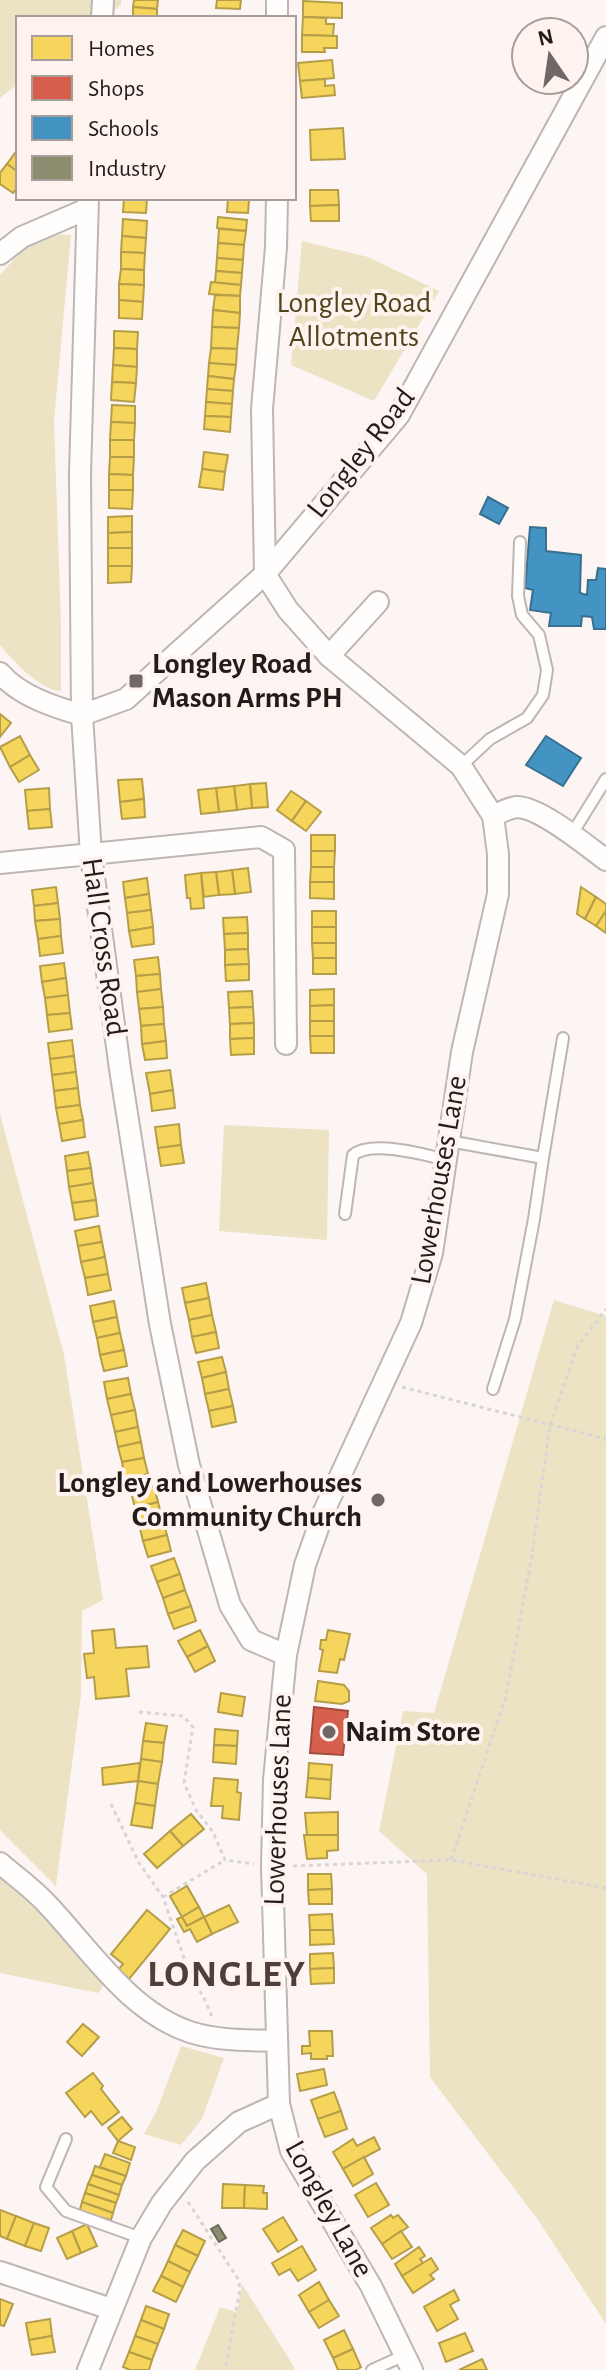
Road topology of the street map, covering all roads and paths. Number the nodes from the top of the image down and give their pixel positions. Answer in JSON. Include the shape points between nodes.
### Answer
{"nodes":[{"id":1,"x":606,"y":37,"type":"edge"},
{"id":2,"x":277,"y":200,"type":"edge"},
{"id":3,"x":88,"y":203,"type":"edge"},
{"id":4,"x":0,"y":254,"type":"edge"},
{"id":5,"x":520,"y":542,"type":"dead end"},
{"id":6,"x":265,"y":574,"type":"junction"},
{"id":7,"x":378,"y":602,"type":"dead end"},
{"id":8,"x":329,"y":656,"type":"junction"},
{"id":9,"x":0,"y":673,"type":"edge"},
{"id":10,"x":82,"y":715,"type":"junction"},
{"id":11,"x":461,"y":766,"type":"junction"},
{"id":12,"x":606,"y":779,"type":"edge"},
{"id":13,"x":493,"y":816,"type":"junction"},
{"id":14,"x":572,"y":834,"type":"junction"},
{"id":15,"x":91,"y":855,"type":"junction"},
{"id":16,"x":606,"y":860,"type":"edge"},
{"id":17,"x":0,"y":863,"type":"edge"},
{"id":18,"x":563,"y":1038,"type":"dead end"},
{"id":19,"x":286,"y":1044,"type":"dead end"},
{"id":20,"x":447,"y":1150,"type":"junction"},
{"id":21,"x":543,"y":1158,"type":"junction"},
{"id":22,"x":345,"y":1214,"type":"dead end"},
{"id":23,"x":606,"y":1309,"type":"edge"},
{"id":24,"x":383,"y":1382,"type":"junction"},
{"id":25,"x":493,"y":1389,"type":"dead end"},
{"id":26,"x":550,"y":1426,"type":"junction"},
{"id":27,"x":606,"y":1439,"type":"edge"},
{"id":28,"x":286,"y":1655,"type":"junction"},
{"id":29,"x":139,"y":1712,"type":"dead end"},
{"id":30,"x":111,"y":1804,"type":"dead end"},
{"id":31,"x":225,"y":1860,"type":"junction"},
{"id":32,"x":451,"y":1860,"type":"junction"},
{"id":33,"x":0,"y":1863,"type":"edge"},
{"id":34,"x":272,"y":1867,"type":"junction"},
{"id":35,"x":606,"y":1888,"type":"edge"},
{"id":36,"x":163,"y":1897,"type":"junction"},
{"id":37,"x":220,"y":2039,"type":"junction"},
{"id":38,"x":275,"y":2041,"type":"junction"},
{"id":39,"x":279,"y":2104,"type":"junction"},
{"id":40,"x":66,"y":2139,"type":"dead end"},
{"id":41,"x":177,"y":2183,"type":"junction"},
{"id":42,"x":141,"y":2238,"type":"junction"},
{"id":43,"x":0,"y":2272,"type":"edge"},
{"id":44,"x":111,"y":2309,"type":"junction"},
{"id":45,"x":408,"y":2362,"type":"edge"},
{"id":46,"x":88,"y":2370,"type":"edge"},
{"id":47,"x":225,"y":2370,"type":"edge"},
{"id":48,"x":372,"y":2370,"type":"edge"}],
"edges":[{"from":1,"to":6,"type":"street","name":"Longley Road","via":[[399,415]]},
{"from":2,"to":6,"type":"street","via":[[262,409]]},
{"from":3,"to":4,"type":"street"},
{"from":3,"to":10,"type":"street","name":"Hall Cross Road","via":[[80,474]]},
{"from":5,"to":11,"type":"lane","via":[[518,596],[522,615],[539,635],[547,670],[543,695],[527,718],[490,739]]},
{"from":6,"to":8,"type":"street","name":"Lowerhouses Lane","via":[[288,610]]},
{"from":6,"to":10,"type":"street","name":"Longley Road","via":[[126,699]]},
{"from":7,"to":8,"type":"street"},
{"from":8,"to":11,"type":"street","name":"Lowerhouses Lane"},
{"from":9,"to":10,"type":"street","via":[[8,683],[53,707]]},
{"from":10,"to":15,"type":"street","name":"Hall Cross Road"},
{"from":11,"to":13,"type":"street","name":"Lowerhouses Lane"},
{"from":12,"to":14,"type":"lane"},
{"from":13,"to":14,"type":"street","via":[[521,807]]},
{"from":13,"to":20,"type":"street","name":"Lowerhouses Lane","via":[[498,894],[462,1052]]},
{"from":14,"to":16,"type":"street"},
{"from":15,"to":17,"type":"street"},
{"from":15,"to":19,"type":"street","via":[[261,837],[284,850]]},
{"from":15,"to":28,"type":"street","name":"Hall Cross Road","via":[[160,1324],[189,1465],[230,1605],[251,1640]]},
{"from":18,"to":21,"type":"lane"},
{"from":20,"to":21,"type":"lane"},
{"from":20,"to":22,"type":"lane","via":[[357,1151]]},
{"from":20,"to":24,"type":"street","name":"Lowerhouses Lane","via":[[432,1253],[411,1323]]},
{"from":21,"to":25,"type":"lane","via":[[515,1319]]},
{"from":23,"to":26,"type":"path","via":[[577,1347]]},
{"from":24,"to":26,"type":"path"},
{"from":24,"to":28,"type":"street","name":"Lowerhouses Lane","via":[[324,1511],[305,1565]]},
{"from":26,"to":27,"type":"path"},
{"from":26,"to":32,"type":"path","via":[[506,1696]]},
{"from":28,"to":34,"type":"street","name":"Lowerhouses Lane"},
{"from":29,"to":31,"type":"path","via":[[183,1716],[193,1727],[184,1783]]},
{"from":30,"to":36,"type":"path","via":[[139,1863]]},
{"from":31,"to":34,"type":"path"},
{"from":31,"to":36,"type":"path"},
{"from":32,"to":34,"type":"path"},
{"from":32,"to":35,"type":"path"},
{"from":33,"to":37,"type":"street","via":[[44,1901],[132,1998],[165,2021]]},
{"from":34,"to":38,"type":"street","name":"Lowerhouses Lane"},
{"from":36,"to":37,"type":"path"},
{"from":37,"to":38,"type":"street"},
{"from":38,"to":39,"type":"street","name":"Longley Lane"},
{"from":39,"to":41,"type":"street","via":[[239,2122]]},
{"from":39,"to":45,"type":"street","name":"Longley Lane","via":[[291,2151],[371,2286]]},
{"from":40,"to":42,"type":"lane","via":[[46,2187],[66,2211]]},
{"from":41,"to":42,"type":"street"},
{"from":41,"to":47,"type":"path","via":[[238,2279]]},
{"from":42,"to":44,"type":"street"},
{"from":43,"to":44,"type":"street"},
{"from":44,"to":46,"type":"street"},
{"from":45,"to":48,"type":"lane"}]}
